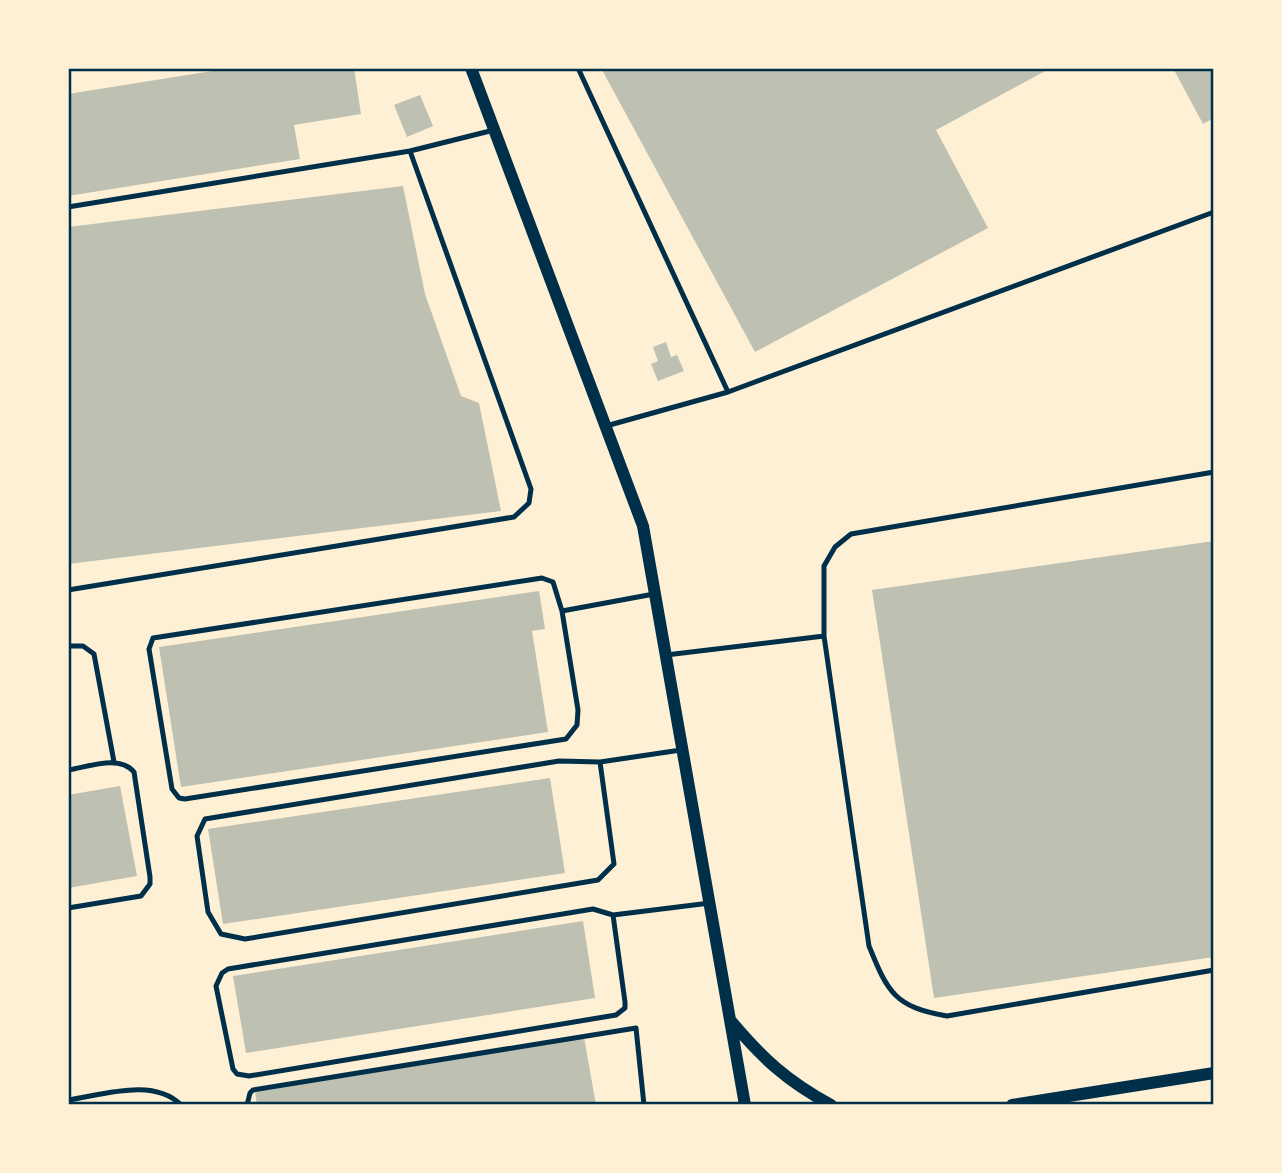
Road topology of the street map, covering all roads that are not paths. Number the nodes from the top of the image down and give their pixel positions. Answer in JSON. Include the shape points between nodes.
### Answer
{"nodes":[{"id":1,"x":471,"y":68,"type":"edge"},
{"id":2,"x":578,"y":68,"type":"edge"},
{"id":3,"x":494,"y":130,"type":"junction"},
{"id":4,"x":410,"y":151,"type":"junction"},
{"id":5,"x":68,"y":207,"type":"edge"},
{"id":6,"x":1214,"y":212,"type":"edge"},
{"id":7,"x":728,"y":392,"type":"junction"},
{"id":8,"x":606,"y":426,"type":"junction"},
{"id":9,"x":1214,"y":471,"type":"edge"},
{"id":10,"x":68,"y":590,"type":"edge"},
{"id":11,"x":654,"y":594,"type":"junction"},
{"id":12,"x":562,"y":611,"type":"junction"},
{"id":13,"x":824,"y":636,"type":"junction"},
{"id":14,"x":68,"y":646,"type":"edge"},
{"id":15,"x":666,"y":655,"type":"junction"},
{"id":16,"x":682,"y":750,"type":"junction"},
{"id":17,"x":114,"y":762,"type":"junction"},
{"id":18,"x":600,"y":762,"type":"junction"},
{"id":19,"x":68,"y":770,"type":"edge"},
{"id":20,"x":710,"y":903,"type":"junction"},
{"id":21,"x":68,"y":908,"type":"edge"},
{"id":22,"x":612,"y":915,"type":"junction"},
{"id":23,"x":1214,"y":970,"type":"edge"},
{"id":24,"x":731,"y":1021,"type":"junction"},
{"id":25,"x":1214,"y":1073,"type":"edge"},
{"id":26,"x":68,"y":1100,"type":"edge"},
{"id":27,"x":181,"y":1105,"type":"edge"},
{"id":28,"x":247,"y":1105,"type":"edge"},
{"id":29,"x":644,"y":1105,"type":"edge"},
{"id":30,"x":745,"y":1105,"type":"edge"},
{"id":31,"x":831,"y":1105,"type":"edge"},
{"id":32,"x":1012,"y":1105,"type":"edge"}],
"edges":[{"from":1,"to":3,"type":"street"},
{"from":2,"to":7,"type":"lane"},
{"from":3,"to":4,"type":"lane"},
{"from":3,"to":8,"type":"street"},
{"from":4,"to":5,"type":"lane"},
{"from":4,"to":10,"type":"lane","via":[[531,489],[529,503],[514,517]]},
{"from":6,"to":7,"type":"lane"},
{"from":7,"to":8,"type":"lane"},
{"from":8,"to":11,"type":"street","via":[[643,526]]},
{"from":9,"to":13,"type":"lane","via":[[852,534],[835,547],[824,566]]},
{"from":11,"to":12,"type":"lane"},
{"from":11,"to":15,"type":"street"},
{"from":12,"to":12,"type":"lane","via":[[578,710],[577,725],[566,739],[185,799],[172,789],[149,649],[153,638],[542,578],[553,582]]},
{"from":13,"to":15,"type":"lane"},
{"from":13,"to":23,"type":"lane","via":[[869,946],[896,997],[921,1012],[947,1016]]},
{"from":14,"to":17,"type":"lane","via":[[83,646],[94,654]]},
{"from":15,"to":16,"type":"street"},
{"from":16,"to":18,"type":"lane"},
{"from":16,"to":20,"type":"street"},
{"from":17,"to":19,"type":"lane"},
{"from":17,"to":21,"type":"lane","via":[[129,766],[136,779],[150,884],[141,896]]},
{"from":18,"to":18,"type":"lane","via":[[614,864],[598,880],[245,939],[221,934],[208,912],[197,836],[205,819],[559,761]]},
{"from":20,"to":22,"type":"lane"},
{"from":20,"to":24,"type":"street"},
{"from":22,"to":22,"type":"lane","via":[[625,1002],[616,1015],[249,1076],[233,1069],[216,986],[228,970],[593,909]]},
{"from":24,"to":30,"type":"street"},
{"from":24,"to":31,"type":"street","via":[[761,1057]]},
{"from":25,"to":32,"type":"street"},
{"from":26,"to":27,"type":"lane","via":[[141,1090],[168,1095]]},
{"from":28,"to":29,"type":"lane","via":[[253,1090],[636,1028]]}]}
